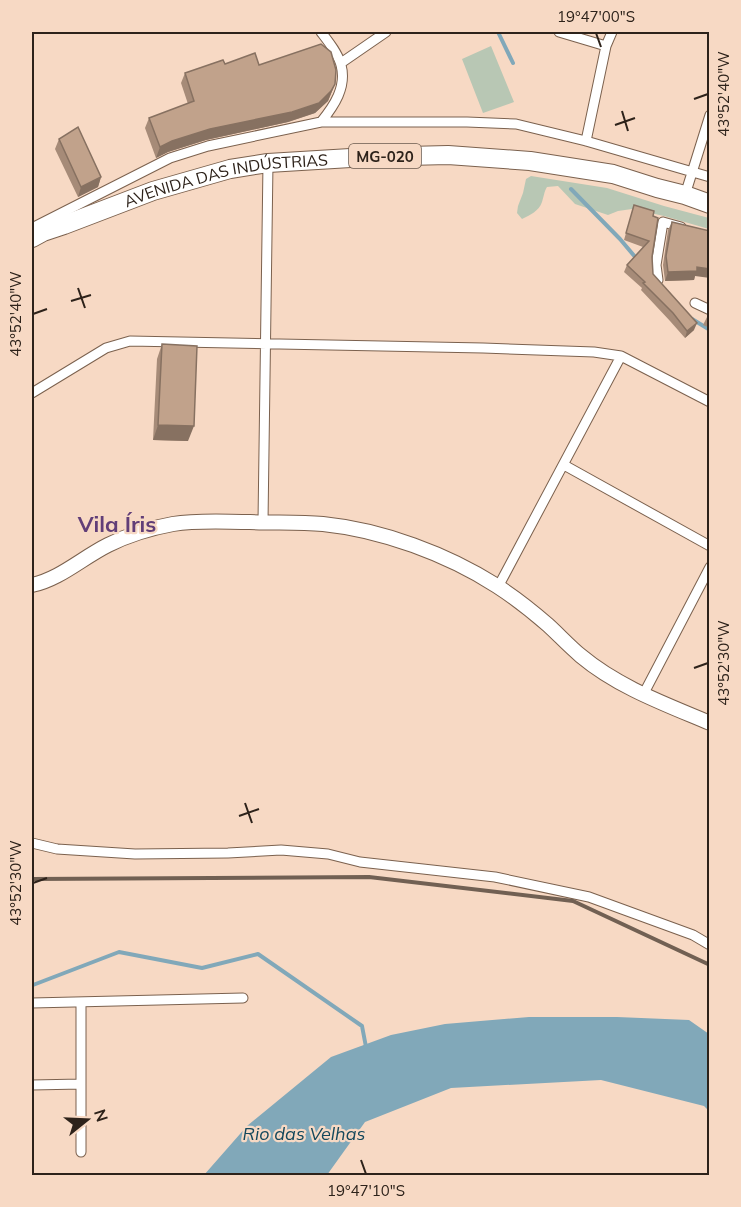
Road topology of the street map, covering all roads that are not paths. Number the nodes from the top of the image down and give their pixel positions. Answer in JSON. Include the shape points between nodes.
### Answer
{"nodes":[{"id":1,"x":321,"y":32,"type":"edge"},
{"id":2,"x":386,"y":32,"type":"edge"},
{"id":3,"x":559,"y":32,"type":"edge"},
{"id":4,"x":612,"y":32,"type":"edge"},
{"id":5,"x":606,"y":46,"type":"junction"},
{"id":6,"x":341,"y":63,"type":"junction"},
{"id":7,"x":710,"y":115,"type":"edge"},
{"id":8,"x":321,"y":122,"type":"junction"},
{"id":9,"x":586,"y":141,"type":"junction"},
{"id":10,"x":268,"y":163,"type":"junction"},
{"id":11,"x":692,"y":171,"type":"junction"},
{"id":12,"x":710,"y":177,"type":"edge"},
{"id":13,"x":685,"y":195,"type":"junction"},
{"id":14,"x":710,"y":204,"type":"edge"},
{"id":15,"x":62,"y":219,"type":"junction"},
{"id":16,"x":691,"y":229,"type":"edge"},
{"id":17,"x":36,"y":230,"type":"edge"},
{"id":18,"x":32,"y":253,"type":"edge"},
{"id":19,"x":658,"y":280,"type":"edge"},
{"id":20,"x":694,"y":303,"type":"dead end"},
{"id":21,"x":710,"y":310,"type":"edge"},
{"id":22,"x":266,"y":344,"type":"junction"},
{"id":23,"x":621,"y":356,"type":"junction"},
{"id":24,"x":32,"y":393,"type":"edge"},
{"id":25,"x":710,"y":402,"type":"edge"},
{"id":26,"x":564,"y":465,"type":"junction"},
{"id":27,"x":263,"y":522,"type":"junction"},
{"id":28,"x":710,"y":546,"type":"edge"},
{"id":29,"x":710,"y":567,"type":"edge"},
{"id":30,"x":32,"y":585,"type":"edge"},
{"id":31,"x":498,"y":587,"type":"junction"},
{"id":32,"x":644,"y":695,"type":"junction"},
{"id":33,"x":710,"y":723,"type":"edge"},
{"id":34,"x":32,"y":843,"type":"edge"},
{"id":35,"x":710,"y":945,"type":"edge"},
{"id":36,"x":243,"y":998,"type":"dead end"},
{"id":37,"x":81,"y":1002,"type":"junction"},
{"id":38,"x":32,"y":1003,"type":"edge"},
{"id":39,"x":81,"y":1084,"type":"junction"},
{"id":40,"x":32,"y":1085,"type":"edge"},
{"id":41,"x":81,"y":1152,"type":"dead end"}],
"edges":[{"from":1,"to":6,"type":"street"},
{"from":2,"to":6,"type":"street"},
{"from":3,"to":5,"type":"street"},
{"from":4,"to":5,"type":"street"},
{"from":5,"to":9,"type":"street"},
{"from":6,"to":8,"type":"street","via":[[340,91]]},
{"from":7,"to":11,"type":"street"},
{"from":8,"to":9,"type":"street","via":[[516,124]]},
{"from":8,"to":15,"type":"street","via":[[170,158]]},
{"from":9,"to":11,"type":"street"},
{"from":10,"to":13,"type":"highway","name":"AVENIDA DAS INDÚSTRIAS","number":"MG-020","via":[[448,155],[530,161],[613,174]]},
{"from":10,"to":15,"type":"highway","name":"AVENIDA DAS INDÚSTRIAS","number":"MG-020","via":[[230,170]]},
{"from":10,"to":22,"type":"street"},
{"from":11,"to":12,"type":"street"},
{"from":11,"to":13,"type":"street"},
{"from":13,"to":14,"type":"highway","name":"AVENIDA DAS INDÚSTRIAS","number":"MG-020"},
{"from":15,"to":17,"type":"highway","name":"AVENIDA DAS INDÚSTRIAS","number":"MG-020"},
{"from":15,"to":18,"type":"highway","name":"AVENIDA DAS INDÚSTRIAS","number":"MG-020","via":[[47,242]]},
{"from":16,"to":19,"type":"street","via":[[663,222],[656,265]]},
{"from":20,"to":21,"type":"street"},
{"from":22,"to":23,"type":"street","via":[[483,348]]},
{"from":22,"to":24,"type":"street","via":[[130,341],[106,348]]},
{"from":22,"to":27,"type":"street"},
{"from":23,"to":25,"type":"street"},
{"from":23,"to":26,"type":"street"},
{"from":26,"to":28,"type":"street"},
{"from":26,"to":31,"type":"street"},
{"from":27,"to":30,"type":"main road","via":[[174,524],[133,534]]},
{"from":27,"to":31,"type":"main road","via":[[323,524],[411,544]]},
{"from":29,"to":32,"type":"street"},
{"from":31,"to":32,"type":"main road","via":[[582,657]]},
{"from":32,"to":33,"type":"main road"},
{"from":34,"to":35,"type":"street","via":[[57,849],[135,854],[281,850],[495,877],[589,897],[693,935]]},
{"from":36,"to":37,"type":"street"},
{"from":37,"to":38,"type":"street"},
{"from":37,"to":39,"type":"street"},
{"from":39,"to":40,"type":"street"},
{"from":39,"to":41,"type":"street"}]}
